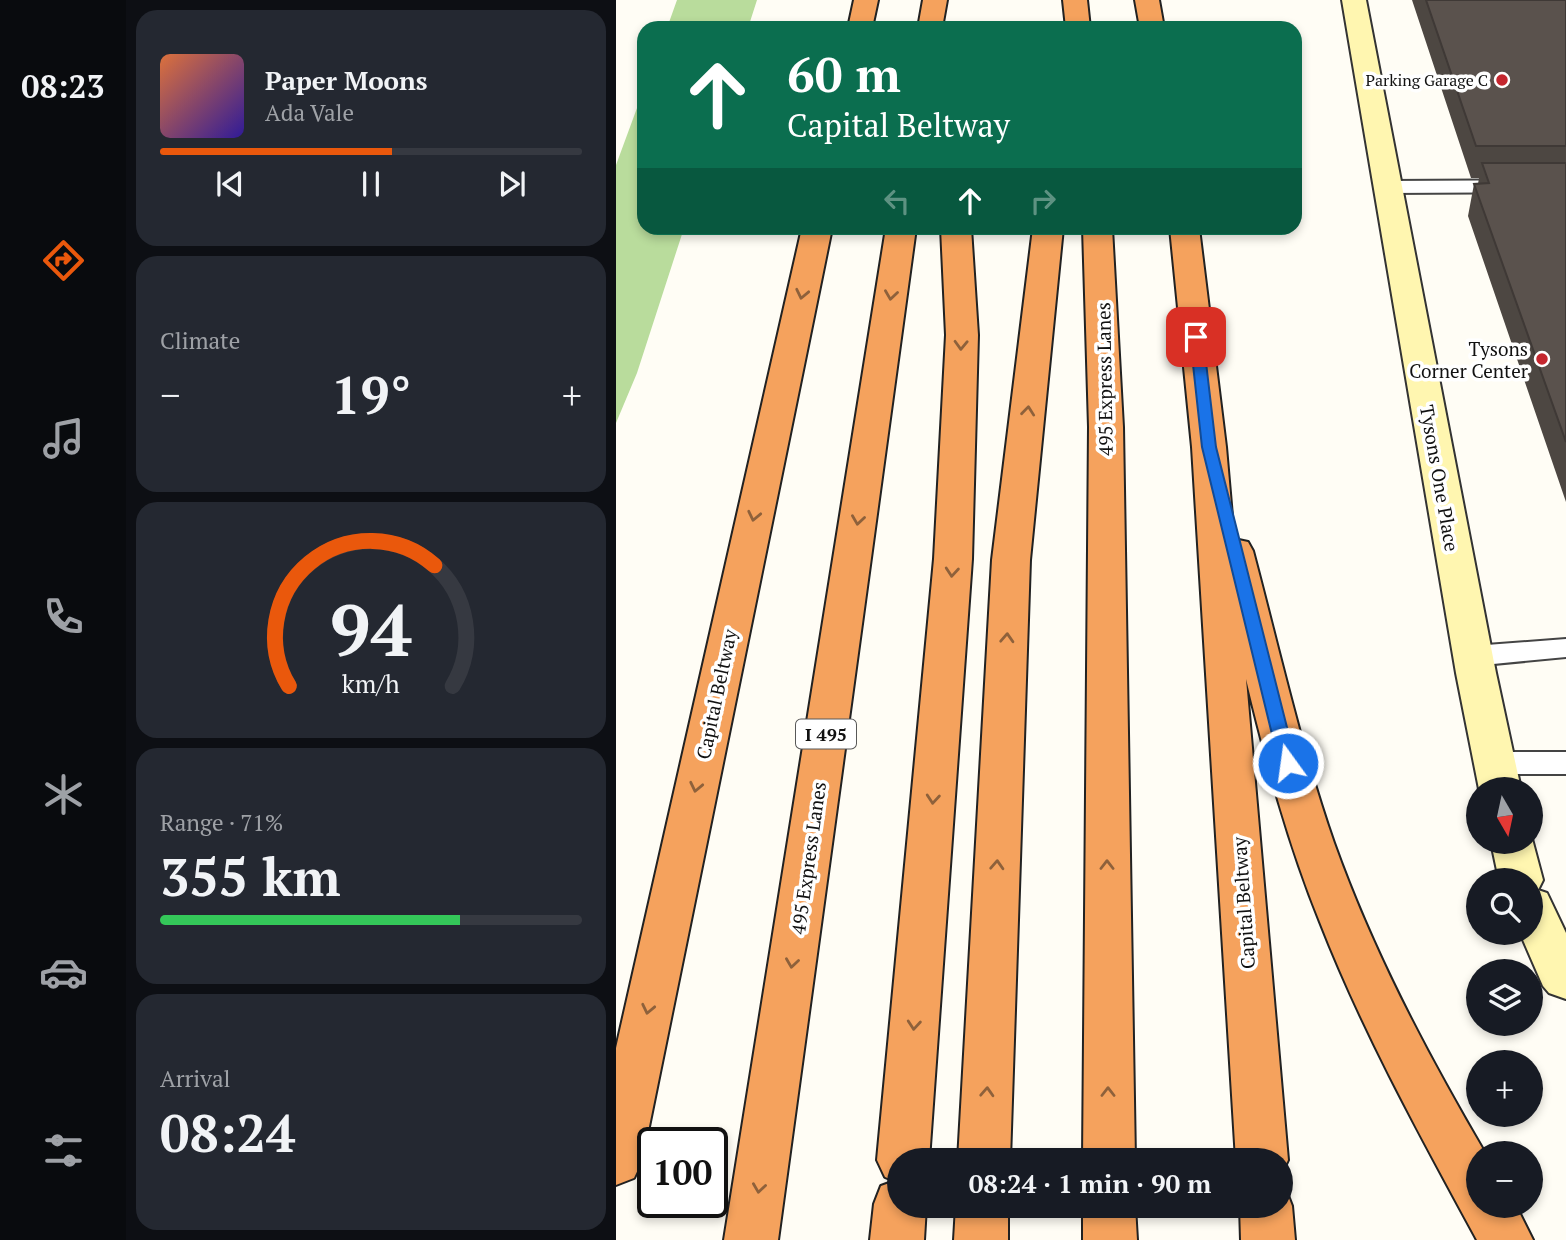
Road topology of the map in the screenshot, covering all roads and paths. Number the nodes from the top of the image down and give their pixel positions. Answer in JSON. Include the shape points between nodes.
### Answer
{"nodes":[{"id":1,"x":934,"y":0,"type":"edge"},
{"id":2,"x":944,"y":0,"type":"edge"},
{"id":3,"x":1070,"y":0,"type":"edge"},
{"id":4,"x":1075,"y":0,"type":"edge"},
{"id":5,"x":1147,"y":0,"type":"edge"},
{"id":6,"x":1354,"y":0,"type":"edge"},
{"id":7,"x":931,"y":21,"type":"edge"},
{"id":8,"x":945,"y":21,"type":"edge"},
{"id":9,"x":1068,"y":21,"type":"edge"},
{"id":10,"x":1077,"y":21,"type":"edge"},
{"id":11,"x":1151,"y":21,"type":"edge"},
{"id":12,"x":1566,"y":186,"type":"edge"},
{"id":13,"x":1388,"y":187,"type":"junction"},
{"id":14,"x":815,"y":235,"type":"edge"},
{"id":15,"x":900,"y":235,"type":"edge"},
{"id":16,"x":956,"y":235,"type":"edge"},
{"id":17,"x":1047,"y":235,"type":"edge"},
{"id":18,"x":1097,"y":235,"type":"edge"},
{"id":19,"x":1185,"y":235,"type":"edge"},
{"id":20,"x":1209,"y":447,"type":"junction"},
{"id":21,"x":1566,"y":648,"type":"edge"},
{"id":22,"x":1472,"y":656,"type":"junction"},
{"id":23,"x":1566,"y":763,"type":"edge"},
{"id":24,"x":1497,"y":776,"type":"edge"},
{"id":25,"x":1543,"y":933,"type":"edge"},
{"id":26,"x":1566,"y":979,"type":"edge"},
{"id":27,"x":904,"y":1148,"type":"edge"},
{"id":28,"x":985,"y":1148,"type":"edge"},
{"id":29,"x":1109,"y":1148,"type":"edge"},
{"id":30,"x":1261,"y":1148,"type":"edge"},
{"id":31,"x":616,"y":1161,"type":"edge"},
{"id":32,"x":1466,"y":1169,"type":"edge"},
{"id":33,"x":899,"y":1218,"type":"edge"},
{"id":34,"x":982,"y":1218,"type":"edge"},
{"id":35,"x":1110,"y":1218,"type":"edge"},
{"id":36,"x":1267,"y":1218,"type":"edge"},
{"id":37,"x":1494,"y":1218,"type":"edge"},
{"id":38,"x":751,"y":1240,"type":"edge"},
{"id":39,"x":897,"y":1240,"type":"edge"},
{"id":40,"x":981,"y":1240,"type":"edge"},
{"id":41,"x":1110,"y":1240,"type":"edge"},
{"id":42,"x":1268,"y":1240,"type":"edge"},
{"id":43,"x":1506,"y":1240,"type":"edge"}],
"edges":[{"from":1,"to":7,"type":"highway"},
{"from":2,"to":8,"type":"highway"},
{"from":3,"to":9,"type":"highway"},
{"from":4,"to":10,"type":"highway"},
{"from":5,"to":11,"type":"highway"},
{"from":6,"to":13,"type":"street","name":"Tysons One Place"},
{"from":12,"to":13,"type":"lane"},
{"from":13,"to":22,"type":"street","name":"Tysons One Place"},
{"from":14,"to":31,"type":"highway","name":"Capital Beltway","one_way":true},
{"from":15,"to":38,"type":"highway","name":"495 Express Lanes","number":"I 495","one_way":true},
{"from":16,"to":27,"type":"highway","one_way":true,"via":[[962,335],[953,559]]},
{"from":28,"to":17,"type":"highway","one_way":true,"via":[[1011,560]]},
{"from":29,"to":18,"type":"highway","name":"495 Express Lanes","one_way":true,"via":[[1106,427]]},
{"from":19,"to":20,"type":"highway","name":"Capital Beltway"},
{"from":20,"to":30,"type":"highway","name":"Capital Beltway"},
{"from":20,"to":32,"type":"highway","via":[[1288,763],[1326,882],[1373,992]]},
{"from":21,"to":22,"type":"lane"},
{"from":22,"to":24,"type":"street","name":"Tysons One Place"},
{"from":23,"to":24,"type":"lane"},
{"from":25,"to":26,"type":"street"},
{"from":33,"to":39,"type":"highway"},
{"from":34,"to":40,"type":"highway"},
{"from":35,"to":41,"type":"highway"},
{"from":36,"to":42,"type":"highway"},
{"from":37,"to":43,"type":"highway"}]}
